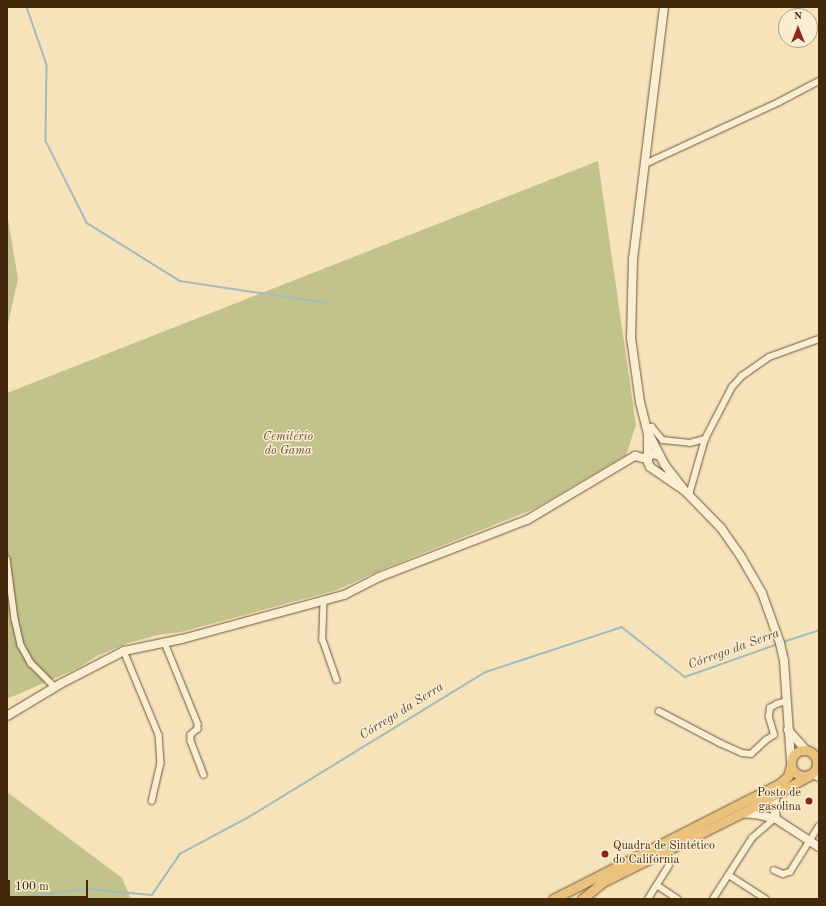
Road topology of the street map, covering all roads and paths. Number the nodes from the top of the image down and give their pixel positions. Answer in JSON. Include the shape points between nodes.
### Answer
{"nodes":[{"id":1,"x":664,"y":7,"type":"edge"},
{"id":2,"x":819,"y":81,"type":"edge"},
{"id":3,"x":645,"y":164,"type":"junction"},
{"id":4,"x":819,"y":338,"type":"edge"},
{"id":5,"x":648,"y":430,"type":"junction"},
{"id":6,"x":705,"y":439,"type":"junction"},
{"id":7,"x":660,"y":456,"type":"junction"},
{"id":8,"x":648,"y":457,"type":"junction"},
{"id":9,"x":664,"y":464,"type":"junction"},
{"id":10,"x":654,"y":470,"type":"junction"},
{"id":11,"x":687,"y":493,"type":"junction"},
{"id":12,"x":7,"y":558,"type":"edge"},
{"id":13,"x":324,"y":602,"type":"junction"},
{"id":14,"x":165,"y":643,"type":"junction"},
{"id":15,"x":124,"y":651,"type":"junction"},
{"id":16,"x":337,"y":680,"type":"dead end"},
{"id":17,"x":55,"y":687,"type":"junction"},
{"id":18,"x":787,"y":700,"type":"junction"},
{"id":19,"x":659,"y":711,"type":"dead end"},
{"id":20,"x":7,"y":716,"type":"edge"},
{"id":21,"x":788,"y":730,"type":"junction"},
{"id":22,"x":812,"y":751,"type":"edge"},
{"id":23,"x":791,"y":764,"type":"junction"},
{"id":24,"x":815,"y":774,"type":"edge"},
{"id":25,"x":204,"y":775,"type":"dead end"},
{"id":26,"x":776,"y":795,"type":"junction"},
{"id":27,"x":152,"y":801,"type":"dead end"},
{"id":28,"x":742,"y":813,"type":"junction"},
{"id":29,"x":775,"y":818,"type":"junction"},
{"id":30,"x":819,"y":826,"type":"edge"},
{"id":31,"x":809,"y":841,"type":"junction"},
{"id":32,"x":819,"y":847,"type":"edge"},
{"id":33,"x":669,"y":866,"type":"dead end"},
{"id":34,"x":774,"y":870,"type":"dead end"},
{"id":35,"x":729,"y":875,"type":"junction"},
{"id":36,"x":657,"y":885,"type":"junction"},
{"id":37,"x":554,"y":898,"type":"edge"},
{"id":38,"x":566,"y":899,"type":"edge"},
{"id":39,"x":582,"y":899,"type":"edge"},
{"id":40,"x":648,"y":899,"type":"edge"},
{"id":41,"x":678,"y":899,"type":"edge"},
{"id":42,"x":713,"y":899,"type":"edge"},
{"id":43,"x":766,"y":899,"type":"edge"}],
"edges":[{"from":1,"to":3,"type":"main road"},
{"from":2,"to":3,"type":"street"},
{"from":3,"to":5,"type":"main road","via":[[630,305],[634,367]]},
{"from":4,"to":6,"type":"street","via":[[769,356],[742,376],[732,387]]},
{"from":5,"to":6,"type":"street","via":[[652,427],[663,440],[690,443]]},
{"from":5,"to":7,"type":"main road"},
{"from":5,"to":8,"type":"main road"},
{"from":6,"to":11,"type":"street"},
{"from":7,"to":8,"type":"main road","via":[[654,454]]},
{"from":7,"to":9,"type":"main road"},
{"from":8,"to":10,"type":"main road","via":[[650,467]]},
{"from":8,"to":13,"type":"main road","via":[[635,456],[527,520],[379,577]]},
{"from":9,"to":10,"type":"main road","via":[[660,470]]},
{"from":9,"to":11,"type":"main road"},
{"from":10,"to":11,"type":"main road"},
{"from":11,"to":18,"type":"main road","via":[[721,528],[762,593],[780,643]]},
{"from":12,"to":17,"type":"street","via":[[21,645],[31,664]]},
{"from":13,"to":14,"type":"main road"},
{"from":13,"to":16,"type":"street","via":[[323,640]]},
{"from":14,"to":15,"type":"main road"},
{"from":14,"to":25,"type":"street","via":[[196,718],[198,727],[191,741]]},
{"from":15,"to":17,"type":"main road"},
{"from":15,"to":27,"type":"street","via":[[158,735],[161,763]]},
{"from":17,"to":20,"type":"main road"},
{"from":18,"to":19,"type":"street","via":[[770,708],[769,717],[774,735],[751,754],[742,753],[720,743]]},
{"from":18,"to":21,"type":"main road"},
{"from":21,"to":22,"type":"main road"},
{"from":21,"to":23,"type":"main road"},
{"from":22,"to":23,"type":"main road","via":[[802,750],[794,754]]},
{"from":22,"to":24,"type":"main road","via":[[818,764]]},
{"from":23,"to":24,"type":"main road","via":[[798,775]]},
{"from":23,"to":37,"type":"main road","via":[[788,776],[779,784]]},
{"from":24,"to":26,"type":"main road"},
{"from":26,"to":28,"type":"main road"},
{"from":26,"to":29,"type":"main road"},
{"from":28,"to":29,"type":"main road"},
{"from":28,"to":39,"type":"main road","via":[[603,882]]},
{"from":29,"to":31,"type":"main road"},
{"from":29,"to":35,"type":"street","via":[[755,834]]},
{"from":30,"to":31,"type":"street"},
{"from":31,"to":32,"type":"main road"},
{"from":31,"to":34,"type":"street","via":[[790,872],[783,874]]},
{"from":33,"to":36,"type":"street"},
{"from":35,"to":42,"type":"street"},
{"from":35,"to":43,"type":"street"},
{"from":36,"to":40,"type":"street"},
{"from":36,"to":41,"type":"street"},
{"from":37,"to":38,"type":"main road"}]}
